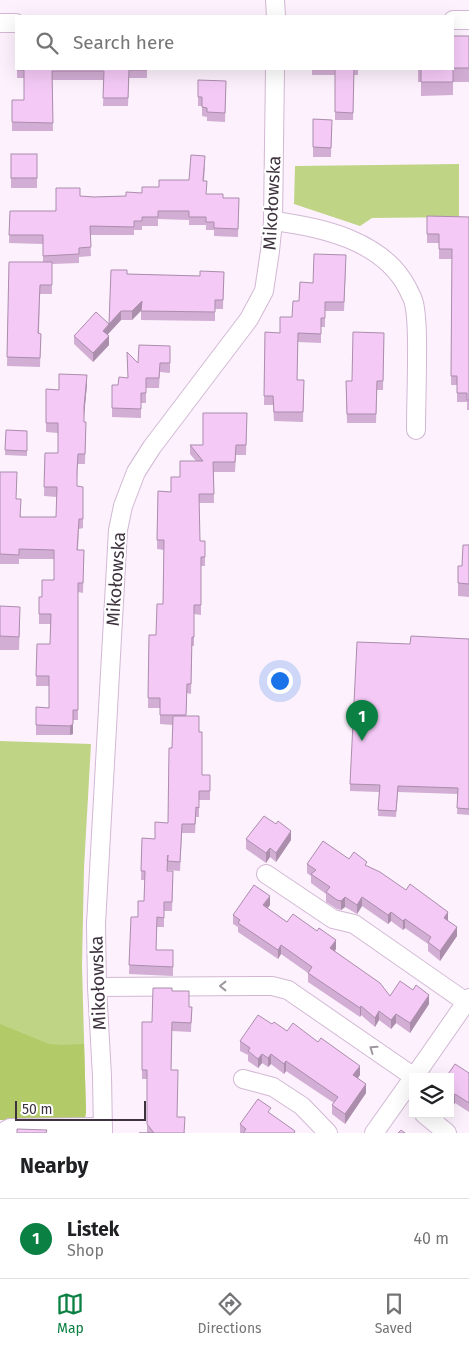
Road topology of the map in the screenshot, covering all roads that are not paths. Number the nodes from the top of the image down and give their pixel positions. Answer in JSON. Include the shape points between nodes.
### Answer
{"nodes":[{"id":1,"x":275,"y":0,"type":"edge"},
{"id":2,"x":276,"y":15,"type":"edge"},
{"id":3,"x":454,"y":20,"type":"edge"},
{"id":4,"x":469,"y":20,"type":"edge"},
{"id":5,"x":0,"y":23,"type":"edge"},
{"id":6,"x":15,"y":23,"type":"edge"},
{"id":7,"x":275,"y":70,"type":"edge"},
{"id":8,"x":273,"y":222,"type":"junction"},
{"id":9,"x":416,"y":430,"type":"dead end"},
{"id":10,"x":266,"y":874,"type":"dead end"},
{"id":11,"x":96,"y":987,"type":"junction"},
{"id":12,"x":467,"y":1000,"type":"edge"},
{"id":13,"x":416,"y":1073,"type":"edge"},
{"id":14,"x":409,"y":1074,"type":"edge"},
{"id":15,"x":244,"y":1080,"type":"dead end"},
{"id":16,"x":406,"y":1102,"type":"edge"},
{"id":17,"x":429,"y":1118,"type":"edge"},
{"id":18,"x":103,"y":1130,"type":"edge"},
{"id":19,"x":1,"y":1133,"type":"edge"},
{"id":20,"x":328,"y":1133,"type":"edge"},
{"id":21,"x":374,"y":1133,"type":"edge"},
{"id":22,"x":447,"y":1133,"type":"edge"}],
"edges":[{"from":1,"to":2,"type":"street"},
{"from":3,"to":4,"type":"street"},
{"from":5,"to":6,"type":"street"},
{"from":7,"to":8,"type":"street","name":"Mikołowska"},
{"from":8,"to":9,"type":"street","via":[[298,224],[363,245],[385,259],[403,279],[414,302],[418,329]]},
{"from":8,"to":11,"type":"street","name":"Mikołowska","via":[[265,283],[249,319],[152,447],[133,478],[123,506],[118,530],[96,924]]},
{"from":10,"to":12,"type":"street","via":[[333,919],[354,924]]},
{"from":14,"to":11,"type":"street","one_way":true,"via":[[288,990],[272,986]]},
{"from":11,"to":18,"type":"street","name":"Mikołowska"},
{"from":12,"to":13,"type":"street"},
{"from":15,"to":20,"type":"street","via":[[273,1087],[302,1106]]},
{"from":16,"to":21,"type":"street"},
{"from":17,"to":22,"type":"street"},
{"from":18,"to":19,"type":"street","via":[[10,1128]]}]}
